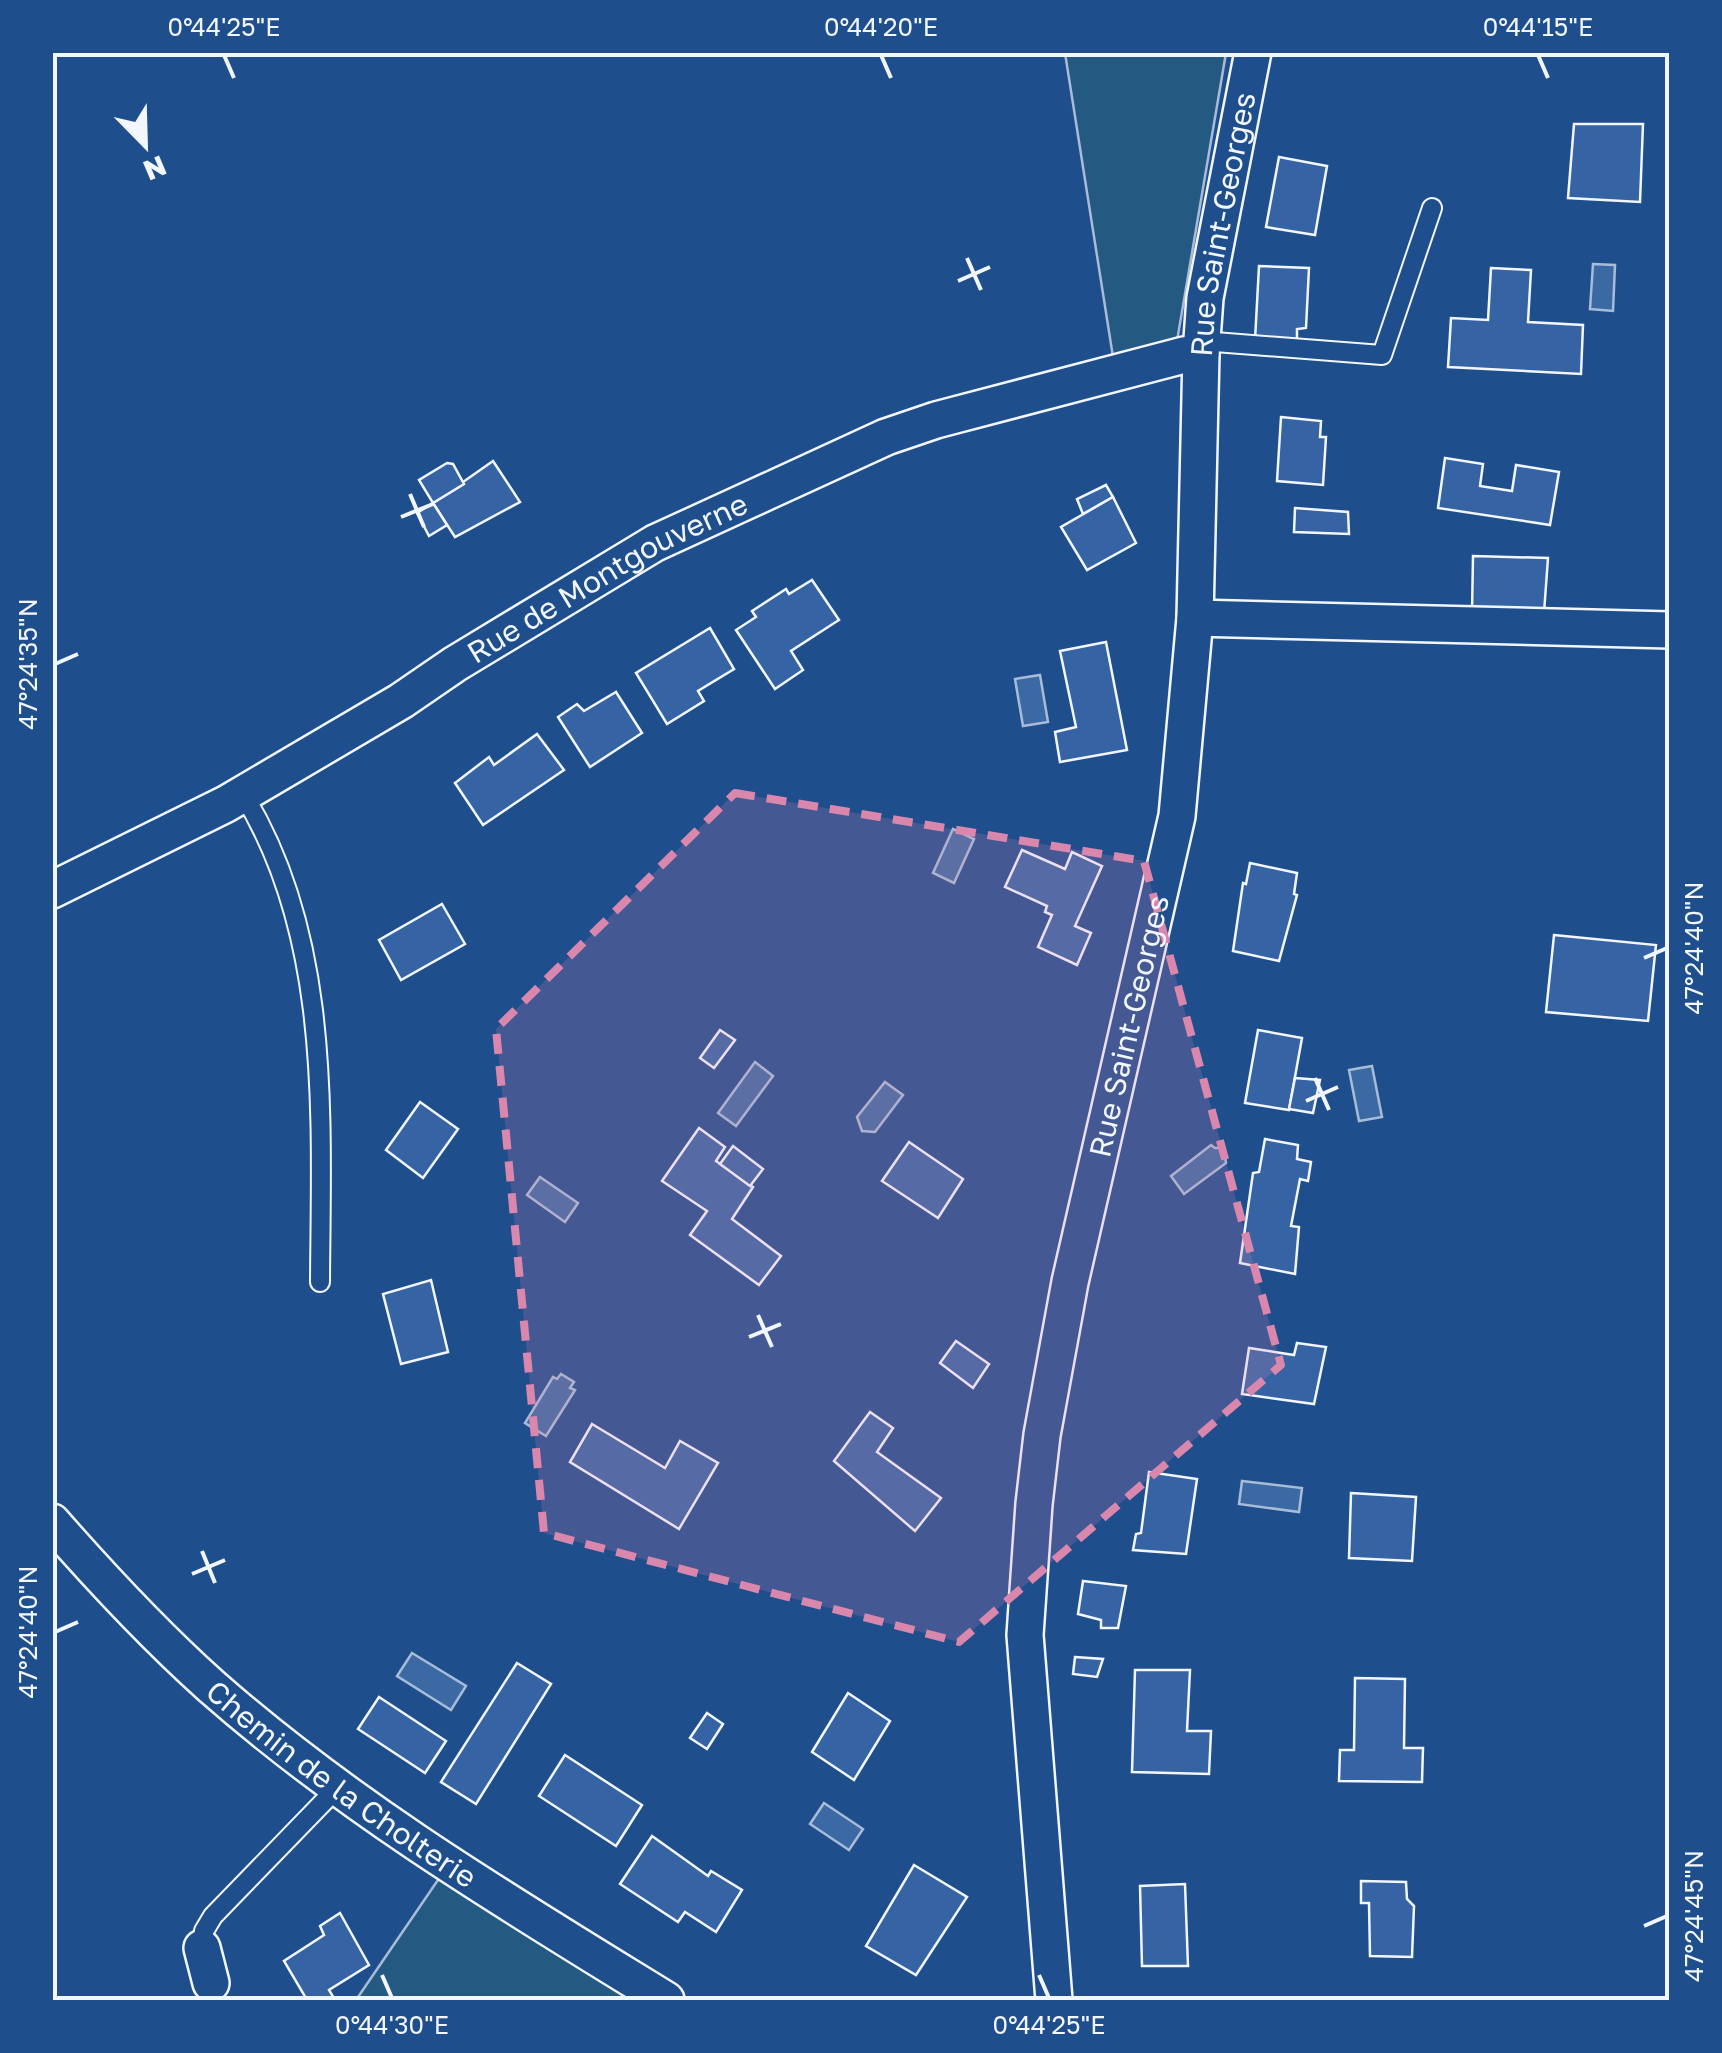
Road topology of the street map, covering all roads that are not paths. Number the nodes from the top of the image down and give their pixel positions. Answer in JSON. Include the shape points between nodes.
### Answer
{"nodes":[{"id":1,"x":1253,"y":52,"type":"edge"},
{"id":2,"x":1432,"y":208,"type":"dead end"},
{"id":3,"x":1201,"y":347,"type":"junction"},
{"id":4,"x":1196,"y":618,"type":"junction"},
{"id":5,"x":1670,"y":630,"type":"edge"},
{"id":6,"x":243,"y":794,"type":"junction"},
{"id":7,"x":52,"y":890,"type":"edge"},
{"id":8,"x":320,"y":1282,"type":"dead end"},
{"id":9,"x":52,"y":1522,"type":"edge"},
{"id":10,"x":338,"y":1786,"type":"junction"},
{"id":11,"x":202,"y":1948,"type":"joint"},
{"id":12,"x":210,"y":1984,"type":"dead end"},
{"id":13,"x":666,"y":2000,"type":"edge"},
{"id":14,"x":1054,"y":2000,"type":"edge"}],
"edges":[{"from":1,"to":3,"type":"street","name":"Rue Saint-Georges"},
{"from":2,"to":3,"type":"lane","via":[[1382,355]]},
{"from":3,"to":4,"type":"street","name":"Rue Saint-Georges"},
{"from":3,"to":6,"type":"street","name":"Rue de Montgouverne","via":[[886,437],[655,543]]},
{"from":4,"to":5,"type":"street"},
{"from":4,"to":14,"type":"street","name":"Rue Saint-Georges","via":[[1178,816],[1070,1282],[1034,1504],[1024,1635]]},
{"from":6,"to":7,"type":"street","name":"Rue de Montgouverne"},
{"from":6,"to":8,"type":"lane","via":[[289,891],[314,1014]]},
{"from":9,"to":10,"type":"street","name":"Chemin de la Cholterie","via":[[210,1685]]},
{"from":10,"to":11,"type":"lane","via":[[212,1916]]},
{"from":10,"to":13,"type":"street","name":"Chemin de la Cholterie","via":[[466,1876]]},
{"from":11,"to":12,"type":"street"}]}
